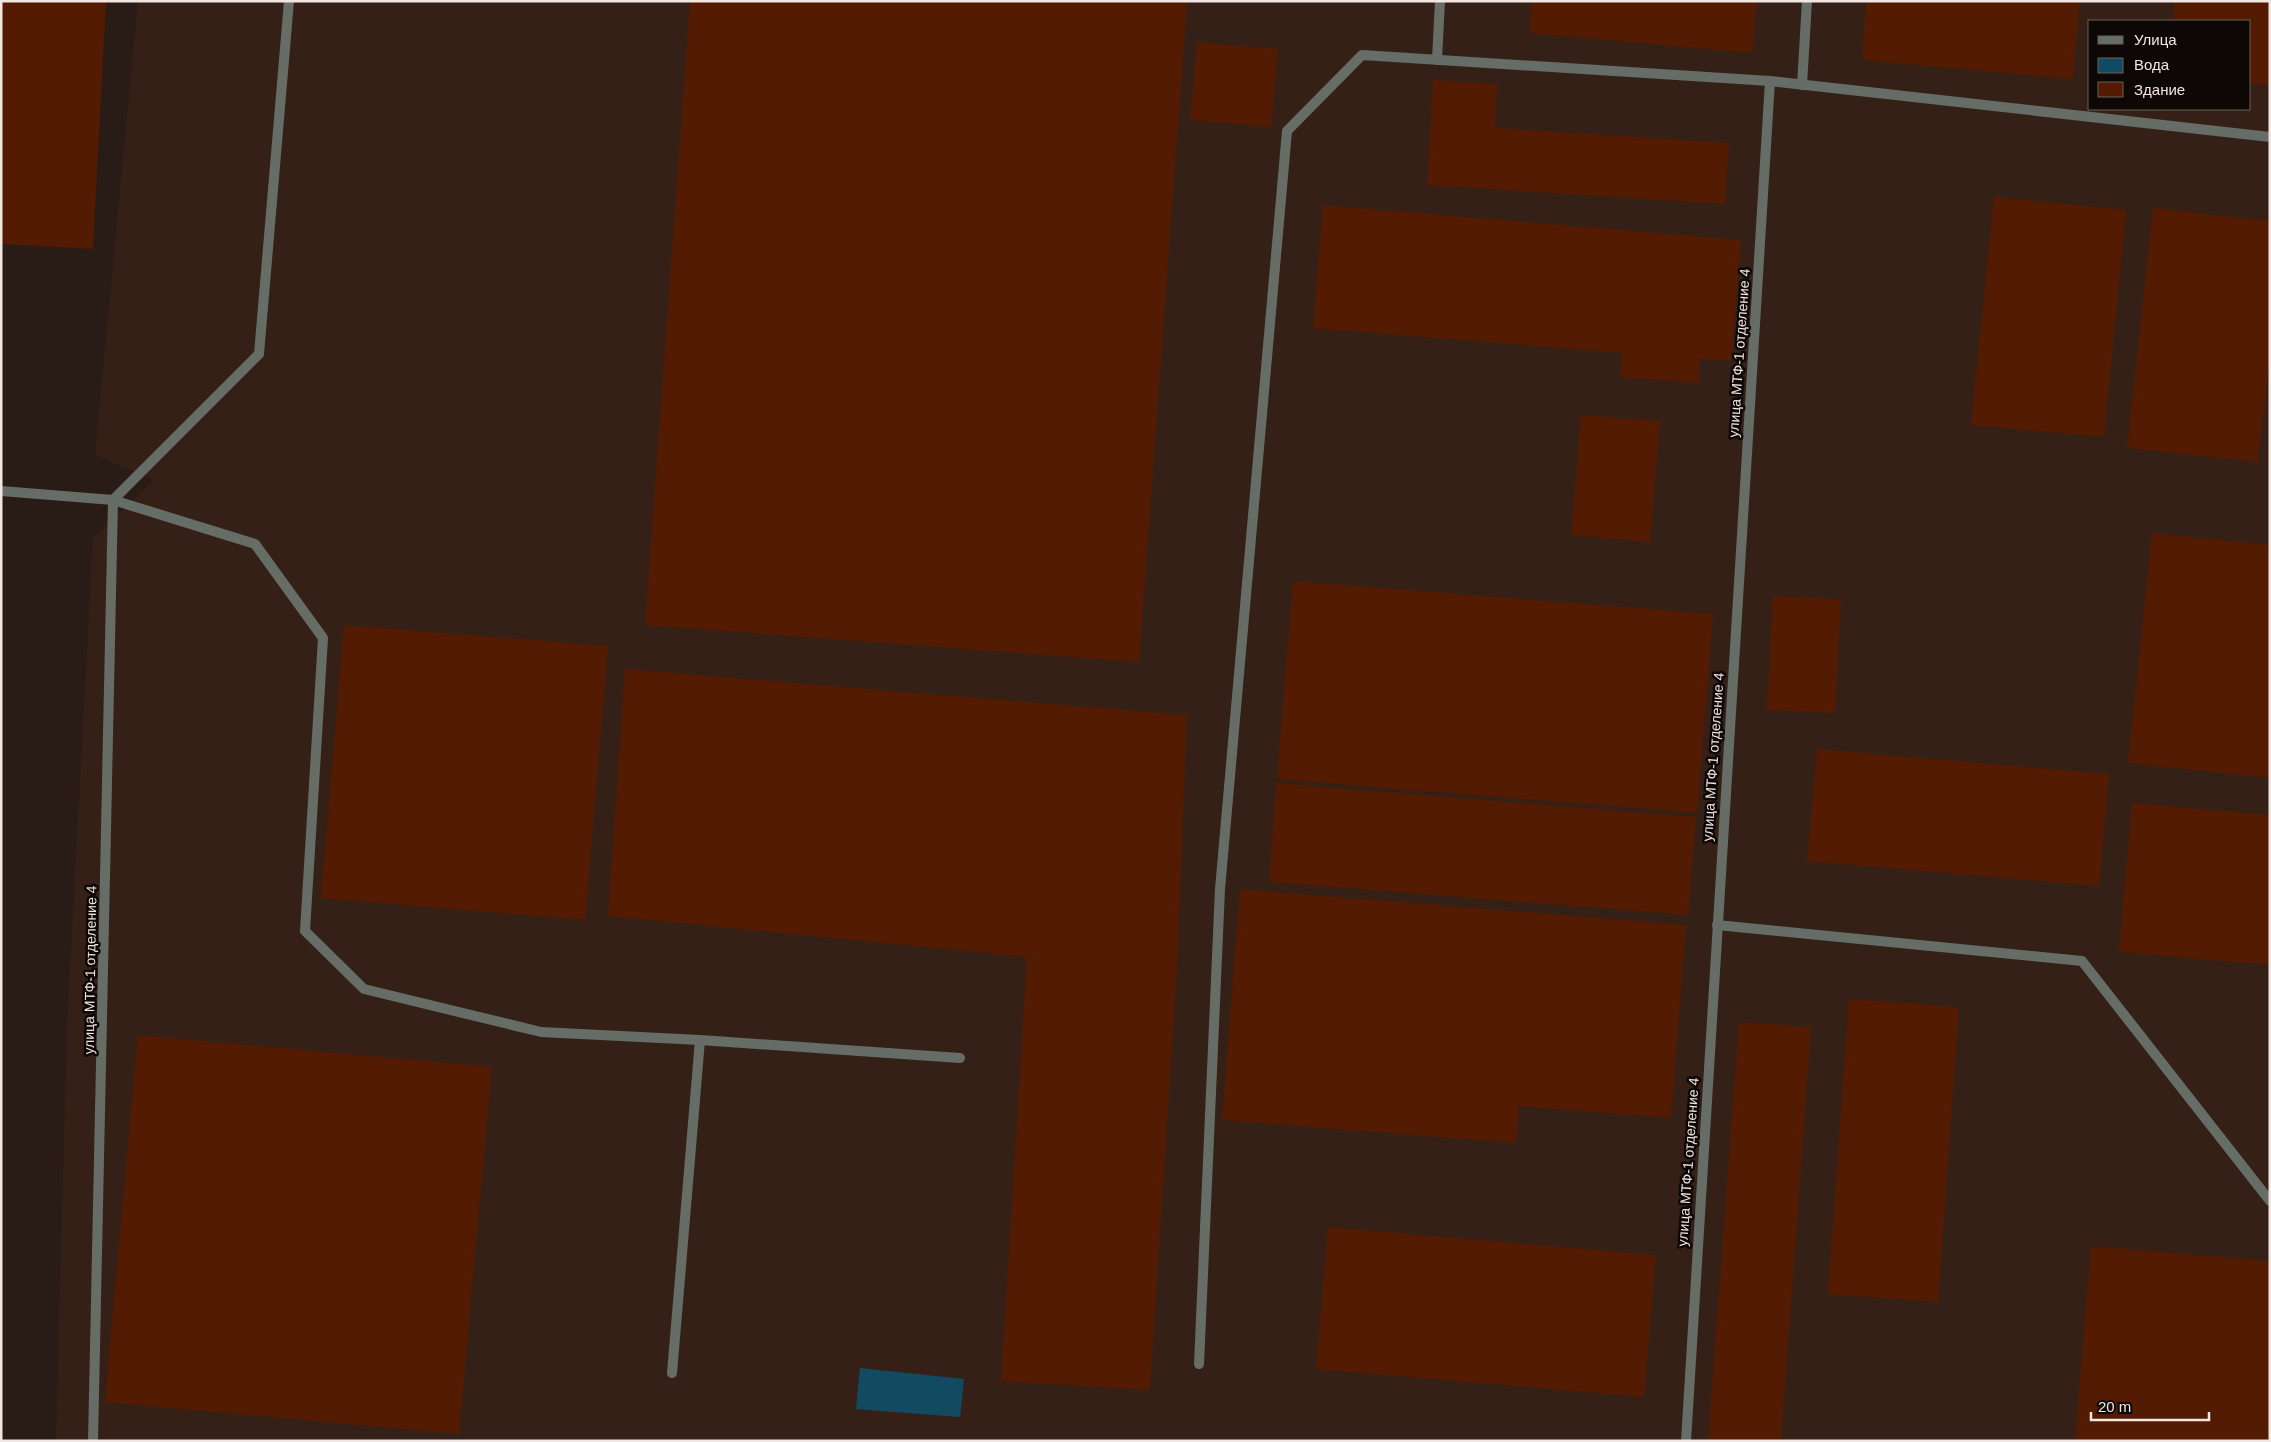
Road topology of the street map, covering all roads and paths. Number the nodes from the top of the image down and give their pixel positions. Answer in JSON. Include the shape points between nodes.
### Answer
{"nodes":[{"id":1,"x":289,"y":1,"type":"edge"},
{"id":2,"x":1440,"y":1,"type":"edge"},
{"id":3,"x":1807,"y":1,"type":"edge"},
{"id":4,"x":1437,"y":60,"type":"junction"},
{"id":5,"x":1770,"y":82,"type":"junction"},
{"id":6,"x":1802,"y":85,"type":"junction"},
{"id":7,"x":2270,"y":138,"type":"edge"},
{"id":8,"x":1,"y":491,"type":"edge"},
{"id":9,"x":113,"y":500,"type":"junction"},
{"id":10,"x":1717,"y":925,"type":"junction"},
{"id":11,"x":700,"y":1040,"type":"junction"},
{"id":12,"x":960,"y":1058,"type":"dead end"},
{"id":13,"x":2270,"y":1200,"type":"edge"},
{"id":14,"x":1198,"y":1364,"type":"dead end"},
{"id":15,"x":672,"y":1373,"type":"dead end"},
{"id":16,"x":1685,"y":1438,"type":"edge"},
{"id":17,"x":93,"y":1441,"type":"edge"}],
"edges":[{"from":1,"to":9,"type":"street","via":[[259,354]]},
{"from":2,"to":4,"type":"street"},
{"from":3,"to":6,"type":"street"},
{"from":4,"to":5,"type":"street"},
{"from":4,"to":14,"type":"street","via":[[1362,55],[1287,131],[1220,889]]},
{"from":5,"to":6,"type":"street"},
{"from":5,"to":10,"type":"street","name":"улица МТФ-1 отделение 4"},
{"from":6,"to":7,"type":"street"},
{"from":8,"to":9,"type":"street"},
{"from":9,"to":11,"type":"street","via":[[255,544],[323,638],[305,931],[364,989],[541,1032]]},
{"from":9,"to":17,"type":"street","name":"улица МТФ-1 отделение 4"},
{"from":10,"to":13,"type":"street","via":[[2082,961]]},
{"from":10,"to":16,"type":"street","name":"улица МТФ-1 отделение 4"},
{"from":11,"to":12,"type":"street"},
{"from":11,"to":15,"type":"street"}]}
